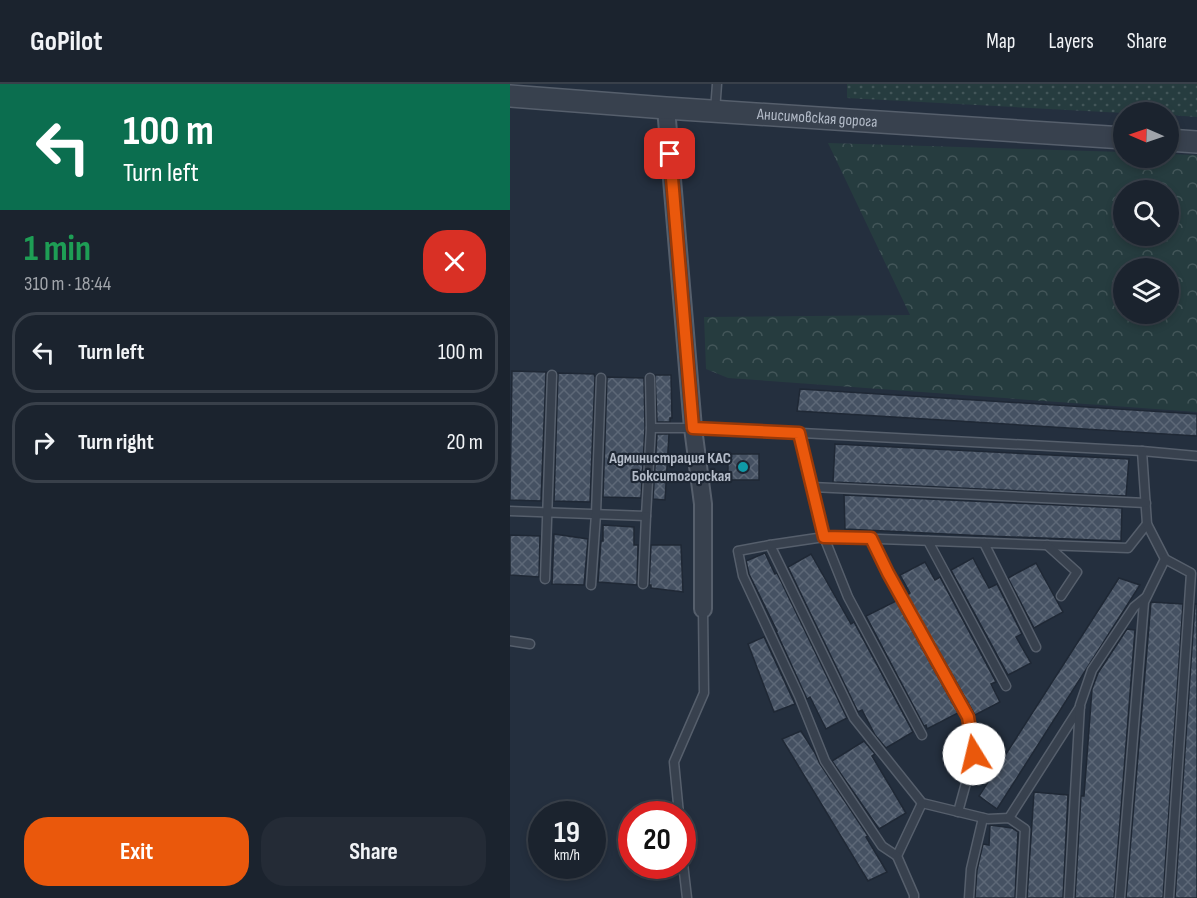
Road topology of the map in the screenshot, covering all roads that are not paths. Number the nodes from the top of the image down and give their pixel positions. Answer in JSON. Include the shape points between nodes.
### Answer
{"nodes":[{"id":1,"x":717,"y":84,"type":"edge"},
{"id":2,"x":510,"y":96,"type":"edge"},
{"id":3,"x":666,"y":108,"type":"junction"},
{"id":4,"x":715,"y":111,"type":"junction"},
{"id":5,"x":1113,"y":137,"type":"edge"},
{"id":6,"x":1179,"y":141,"type":"edge"},
{"id":7,"x":1197,"y":142,"type":"edge"},
{"id":8,"x":552,"y":375,"type":"dead end"},
{"id":9,"x":601,"y":378,"type":"dead end"},
{"id":10,"x":650,"y":378,"type":"dead end"},
{"id":11,"x":651,"y":428,"type":"junction"},
{"id":12,"x":693,"y":428,"type":"junction"},
{"id":13,"x":799,"y":433,"type":"junction"},
{"id":14,"x":1142,"y":451,"type":"junction"},
{"id":15,"x":1197,"y":456,"type":"edge"},
{"id":16,"x":812,"y":487,"type":"junction"},
{"id":17,"x":1146,"y":503,"type":"junction"},
{"id":18,"x":510,"y":511,"type":"edge"},
{"id":19,"x":548,"y":512,"type":"junction"},
{"id":20,"x":596,"y":514,"type":"junction"},
{"id":21,"x":646,"y":516,"type":"junction"},
{"id":22,"x":1147,"y":524,"type":"junction"},
{"id":23,"x":824,"y":537,"type":"junction"},
{"id":24,"x":871,"y":538,"type":"junction"},
{"id":25,"x":928,"y":540,"type":"junction"},
{"id":26,"x":984,"y":543,"type":"junction"},
{"id":27,"x":770,"y":545,"type":"junction"},
{"id":28,"x":1046,"y":545,"type":"junction"},
{"id":29,"x":1165,"y":559,"type":"junction"},
{"id":30,"x":1194,"y":573,"type":"edge"},
{"id":31,"x":545,"y":579,"type":"dead end"},
{"id":32,"x":643,"y":584,"type":"dead end"},
{"id":33,"x":591,"y":585,"type":"dead end"},
{"id":34,"x":1061,"y":596,"type":"dead end"},
{"id":35,"x":1146,"y":598,"type":"junction"},
{"id":36,"x":703,"y":609,"type":"joint"},
{"id":37,"x":510,"y":641,"type":"edge"},
{"id":38,"x":530,"y":644,"type":"dead end"},
{"id":39,"x":1036,"y":647,"type":"dead end"},
{"id":40,"x":1006,"y":686,"type":"dead end"},
{"id":41,"x":1080,"y":706,"type":"junction"},
{"id":42,"x":922,"y":735,"type":"dead end"},
{"id":43,"x":678,"y":801,"type":"edge"},
{"id":44,"x":922,"y":803,"type":"junction"},
{"id":45,"x":958,"y":812,"type":"junction"},
{"id":46,"x":983,"y":818,"type":"junction"},
{"id":47,"x":1009,"y":818,"type":"junction"},
{"id":48,"x":897,"y":856,"type":"junction"},
{"id":49,"x":685,"y":879,"type":"edge"},
{"id":50,"x":687,"y":898,"type":"edge"},
{"id":51,"x":914,"y":898,"type":"edge"},
{"id":52,"x":969,"y":898,"type":"edge"},
{"id":53,"x":1021,"y":898,"type":"edge"},
{"id":54,"x":1069,"y":898,"type":"edge"},
{"id":55,"x":1120,"y":898,"type":"edge"},
{"id":56,"x":1169,"y":898,"type":"edge"}],
"edges":[{"from":1,"to":4,"type":"lane"},
{"from":2,"to":3,"type":"street","name":"Анисимовская дорога","via":[[546,95]]},
{"from":3,"to":4,"type":"street","name":"Анисимовская дорога"},
{"from":3,"to":12,"type":"street"},
{"from":4,"to":5,"type":"street","name":"Анисимовская дорога"},
{"from":6,"to":7,"type":"street"},
{"from":8,"to":19,"type":"lane"},
{"from":9,"to":20,"type":"lane"},
{"from":10,"to":11,"type":"lane"},
{"from":11,"to":12,"type":"lane"},
{"from":11,"to":21,"type":"lane"},
{"from":12,"to":13,"type":"lane"},
{"from":12,"to":36,"type":"street","via":[[703,504]]},
{"from":13,"to":14,"type":"lane"},
{"from":13,"to":16,"type":"lane"},
{"from":14,"to":15,"type":"lane"},
{"from":14,"to":17,"type":"lane"},
{"from":16,"to":17,"type":"lane"},
{"from":16,"to":23,"type":"lane"},
{"from":17,"to":22,"type":"lane"},
{"from":18,"to":19,"type":"lane"},
{"from":19,"to":20,"type":"lane"},
{"from":19,"to":31,"type":"lane"},
{"from":20,"to":21,"type":"lane"},
{"from":20,"to":33,"type":"lane"},
{"from":21,"to":32,"type":"lane"},
{"from":22,"to":28,"type":"lane","via":[[1128,548]]},
{"from":22,"to":29,"type":"lane"},
{"from":23,"to":24,"type":"lane"},
{"from":23,"to":27,"type":"lane"},
{"from":23,"to":42,"type":"lane","via":[[848,597]]},
{"from":24,"to":25,"type":"lane"},
{"from":24,"to":45,"type":"lane","via":[[968,717],[974,754]]},
{"from":25,"to":26,"type":"lane"},
{"from":25,"to":40,"type":"lane"},
{"from":26,"to":28,"type":"lane"},
{"from":26,"to":39,"type":"lane"},
{"from":27,"to":44,"type":"lane","via":[[854,718]]},
{"from":27,"to":48,"type":"lane","via":[[738,551],[743,576],[825,760],[882,846]]},
{"from":28,"to":34,"type":"lane","via":[[1077,572]]},
{"from":29,"to":30,"type":"lane"},
{"from":29,"to":35,"type":"lane"},
{"from":30,"to":56,"type":"lane"},
{"from":35,"to":41,"type":"lane","via":[[1134,607],[1092,670]]},
{"from":35,"to":55,"type":"lane"},
{"from":36,"to":43,"type":"lane","via":[[704,693],[674,762]]},
{"from":37,"to":38,"type":"lane"},
{"from":41,"to":47,"type":"lane"},
{"from":41,"to":54,"type":"lane"},
{"from":44,"to":45,"type":"lane"},
{"from":44,"to":48,"type":"lane"},
{"from":45,"to":46,"type":"lane"},
{"from":46,"to":47,"type":"lane"},
{"from":46,"to":52,"type":"lane","via":[[970,869]]},
{"from":47,"to":53,"type":"lane","via":[[1025,829]]},
{"from":48,"to":51,"type":"lane"},
{"from":49,"to":50,"type":"lane"}]}
